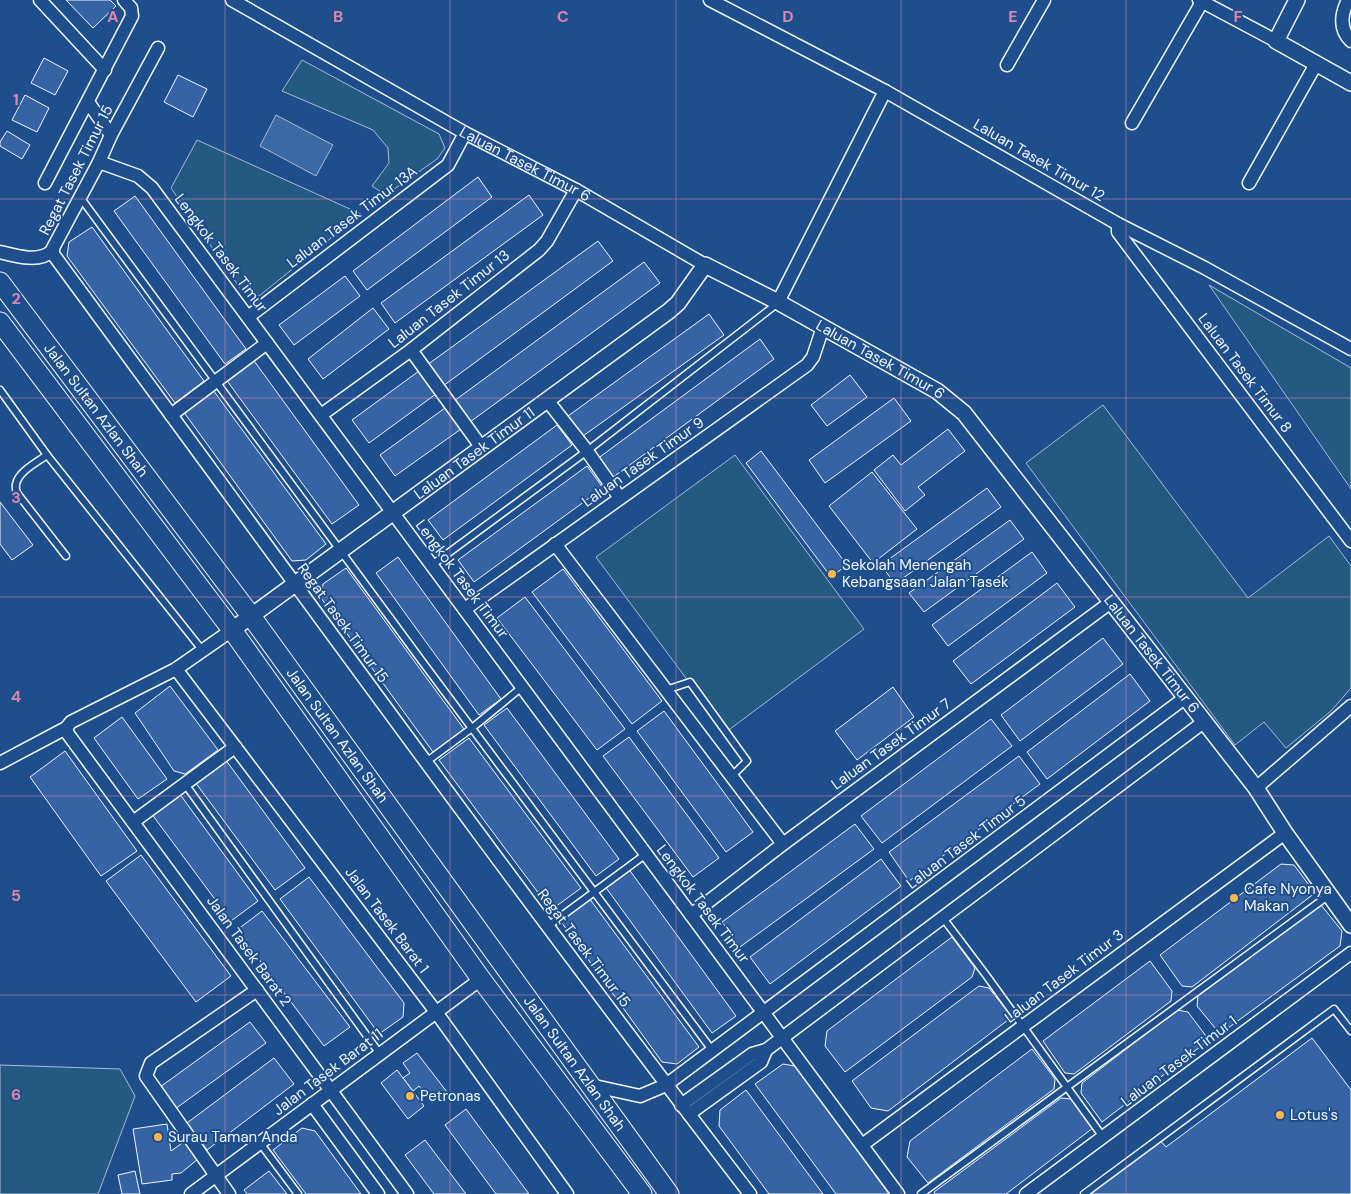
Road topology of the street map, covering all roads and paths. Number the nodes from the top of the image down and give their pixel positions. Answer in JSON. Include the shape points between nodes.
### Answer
{"nodes":[{"id":1,"x":40,"y":0,"type":"edge"},
{"id":2,"x":124,"y":0,"type":"edge"},
{"id":3,"x":232,"y":0,"type":"edge"},
{"id":4,"x":710,"y":0,"type":"edge"},
{"id":5,"x":1044,"y":0,"type":"edge"},
{"id":6,"x":1297,"y":0,"type":"edge"},
{"id":7,"x":1348,"y":0,"type":"edge"},
{"id":8,"x":1200,"y":1,"type":"edge"},
{"id":9,"x":1276,"y":41,"type":"junction"},
{"id":10,"x":1351,"y":41,"type":"edge"},
{"id":11,"x":158,"y":48,"type":"dead end"},
{"id":12,"x":1316,"y":64,"type":"junction"},
{"id":13,"x":1007,"y":66,"type":"dead end"},
{"id":14,"x":105,"y":70,"type":"junction"},
{"id":15,"x":1351,"y":83,"type":"edge"},
{"id":16,"x":885,"y":91,"type":"junction"},
{"id":17,"x":88,"y":102,"type":"junction"},
{"id":18,"x":1132,"y":123,"type":"dead end"},
{"id":19,"x":464,"y":133,"type":"junction"},
{"id":20,"x":111,"y":135,"type":"junction"},
{"id":21,"x":99,"y":162,"type":"junction"},
{"id":22,"x":45,"y":183,"type":"dead end"},
{"id":23,"x":1249,"y":184,"type":"dead end"},
{"id":24,"x":576,"y":190,"type":"junction"},
{"id":25,"x":80,"y":196,"type":"junction"},
{"id":26,"x":1118,"y":224,"type":"junction"},
{"id":27,"x":52,"y":251,"type":"junction"},
{"id":28,"x":0,"y":252,"type":"edge"},
{"id":29,"x":705,"y":265,"type":"junction"},
{"id":30,"x":0,"y":282,"type":"edge"},
{"id":31,"x":778,"y":302,"type":"junction"},
{"id":32,"x":248,"y":317,"type":"junction"},
{"id":33,"x":0,"y":322,"type":"edge"},
{"id":34,"x":823,"y":328,"type":"junction"},
{"id":35,"x":267,"y":343,"type":"junction"},
{"id":36,"x":1351,"y":349,"type":"edge"},
{"id":37,"x":411,"y":350,"type":"junction"},
{"id":38,"x":216,"y":381,"type":"junction"},
{"id":39,"x":0,"y":390,"type":"edge"},
{"id":40,"x":547,"y":400,"type":"junction"},
{"id":41,"x":171,"y":414,"type":"junction"},
{"id":42,"x":321,"y":415,"type":"junction"},
{"id":43,"x":482,"y":448,"type":"junction"},
{"id":44,"x":587,"y":451,"type":"junction"},
{"id":45,"x":47,"y":455,"type":"junction"},
{"id":46,"x":620,"y":498,"type":"junction"},
{"id":47,"x":393,"y":513,"type":"junction"},
{"id":48,"x":1351,"y":541,"type":"edge"},
{"id":49,"x":555,"y":544,"type":"junction"},
{"id":50,"x":341,"y":551,"type":"junction"},
{"id":51,"x":66,"y":556,"type":"dead end"},
{"id":52,"x":432,"y":565,"type":"junction"},
{"id":53,"x":295,"y":584,"type":"junction"},
{"id":54,"x":1111,"y":602,"type":"junction"},
{"id":55,"x":464,"y":609,"type":"junction"},
{"id":56,"x":251,"y":616,"type":"junction"},
{"id":57,"x":232,"y":630,"type":"junction"},
{"id":58,"x":203,"y":651,"type":"junction"},
{"id":59,"x":176,"y":670,"type":"junction"},
{"id":60,"x":522,"y":687,"type":"junction"},
{"id":61,"x":666,"y":690,"type":"junction"},
{"id":62,"x":1186,"y":697,"type":"junction"},
{"id":63,"x":1351,"y":706,"type":"edge"},
{"id":64,"x":1205,"y":721,"type":"junction"},
{"id":65,"x":66,"y":728,"type":"junction"},
{"id":66,"x":472,"y":728,"type":"junction"},
{"id":67,"x":235,"y":747,"type":"junction"},
{"id":68,"x":426,"y":762,"type":"junction"},
{"id":69,"x":0,"y":763,"type":"edge"},
{"id":70,"x":732,"y":776,"type":"junction"},
{"id":71,"x":185,"y":784,"type":"junction"},
{"id":72,"x":1256,"y":788,"type":"junction"},
{"id":73,"x":133,"y":822,"type":"junction"},
{"id":74,"x":1285,"y":833,"type":"junction"},
{"id":75,"x":783,"y":844,"type":"junction"},
{"id":76,"x":646,"y":854,"type":"junction"},
{"id":77,"x":594,"y":892,"type":"junction"},
{"id":78,"x":1329,"y":895,"type":"junction"},
{"id":79,"x":691,"y":915,"type":"junction"},
{"id":80,"x":943,"y":918,"type":"junction"},
{"id":81,"x":1351,"y":925,"type":"edge"},
{"id":82,"x":548,"y":926,"type":"junction"},
{"id":83,"x":1351,"y":953,"type":"edge"},
{"id":84,"x":481,"y":979,"type":"junction"},
{"id":85,"x":257,"y":990,"type":"junction"},
{"id":86,"x":436,"y":1012,"type":"junction"},
{"id":87,"x":764,"y":1012,"type":"junction"},
{"id":88,"x":1023,"y":1026,"type":"junction"},
{"id":89,"x":1351,"y":1031,"type":"edge"},
{"id":90,"x":782,"y":1038,"type":"junction"},
{"id":91,"x":712,"y":1050,"type":"junction"},
{"id":92,"x":380,"y":1054,"type":"junction"},
{"id":93,"x":590,"y":1084,"type":"junction"},
{"id":94,"x":666,"y":1085,"type":"junction"},
{"id":95,"x":1067,"y":1087,"type":"junction"},
{"id":96,"x":331,"y":1090,"type":"junction"},
{"id":97,"x":312,"y":1104,"type":"junction"},
{"id":98,"x":685,"y":1109,"type":"junction"},
{"id":99,"x":1103,"y":1137,"type":"junction"},
{"id":100,"x":260,"y":1143,"type":"junction"},
{"id":101,"x":862,"y":1145,"type":"junction"},
{"id":102,"x":216,"y":1175,"type":"junction"},
{"id":103,"x":191,"y":1194,"type":"edge"},
{"id":104,"x":230,"y":1194,"type":"edge"},
{"id":105,"x":298,"y":1194,"type":"edge"},
{"id":106,"x":378,"y":1194,"type":"edge"},
{"id":107,"x":407,"y":1194,"type":"edge"},
{"id":108,"x":567,"y":1194,"type":"edge"},
{"id":109,"x":642,"y":1194,"type":"edge"},
{"id":110,"x":669,"y":1194,"type":"edge"},
{"id":111,"x":750,"y":1194,"type":"edge"},
{"id":112,"x":898,"y":1194,"type":"edge"},
{"id":113,"x":921,"y":1194,"type":"edge"},
{"id":114,"x":1026,"y":1194,"type":"edge"},
{"id":115,"x":1084,"y":1194,"type":"edge"}],
"edges":[{"from":1,"to":14,"type":"street"},
{"from":2,"to":14,"type":"street","via":[[131,8],[132,16]]},
{"from":3,"to":19,"type":"street","name":"Laluan Tasek Timur 6"},
{"from":4,"to":16,"type":"street","name":"Laluan Tasek Timur 12"},
{"from":5,"to":13,"type":"street"},
{"from":6,"to":9,"type":"street"},
{"from":7,"to":10,"type":"street","via":[[1341,18],[1342,28]]},
{"from":8,"to":9,"type":"street"},
{"from":8,"to":18,"type":"street"},
{"from":9,"to":12,"type":"street"},
{"from":11,"to":20,"type":"street","name":"Regat Tasek Timur 15"},
{"from":12,"to":15,"type":"street"},
{"from":12,"to":23,"type":"street"},
{"from":14,"to":17,"type":"street"},
{"from":16,"to":26,"type":"street","name":"Laluan Tasek Timur 12"},
{"from":16,"to":31,"type":"street"},
{"from":17,"to":20,"type":"street"},
{"from":17,"to":22,"type":"street"},
{"from":19,"to":24,"type":"street","name":"Laluan Tasek Timur 6"},
{"from":19,"to":32,"type":"street","name":"Laluan Tasek Timur 13A","via":[[448,165]]},
{"from":20,"to":21,"type":"street","name":"Regat Tasek Timur 15"},
{"from":21,"to":25,"type":"street","name":"Regat Tasek Timur 15"},
{"from":21,"to":32,"type":"street","name":"Lengkok Tasek Timur","via":[[138,176],[152,188]]},
{"from":24,"to":29,"type":"street","name":"Laluan Tasek Timur 6"},
{"from":24,"to":37,"type":"street","name":"Laluan Tasek Timur 13","via":[[539,250]]},
{"from":25,"to":27,"type":"street","name":"Regat Tasek Timur 15"},
{"from":25,"to":38,"type":"lane"},
{"from":26,"to":36,"type":"street","name":"Laluan Tasek Timur 12"},
{"from":26,"to":48,"type":"street","name":"Laluan Tasek Timur 8","via":[[1118,232]]},
{"from":27,"to":28,"type":"street","via":[[36,257]]},
{"from":27,"to":41,"type":"street","name":"Regat Tasek Timur 15"},
{"from":29,"to":31,"type":"street","name":"Laluan Tasek Timur 6"},
{"from":29,"to":40,"type":"street","name":"Laluan Tasek Timur 11","via":[[669,311]]},
{"from":30,"to":56,"type":"main road","name":"Jalan Sultan Azlan Shah"},
{"from":31,"to":34,"type":"street","name":"Laluan Tasek Timur 6"},
{"from":31,"to":44,"type":"lane"},
{"from":32,"to":35,"type":"street","name":"Lengkok Tasek Timur"},
{"from":33,"to":57,"type":"main road","name":"Jalan Sultan Azlan Shah"},
{"from":34,"to":46,"type":"street","name":"Laluan Tasek Timur 9","via":[[813,357],[807,364]]},
{"from":34,"to":54,"type":"street","name":"Laluan Tasek Timur 6","via":[[937,390],[964,413]]},
{"from":35,"to":38,"type":"street"},
{"from":35,"to":42,"type":"street","name":"Lengkok Tasek Timur"},
{"from":37,"to":42,"type":"street","name":"Laluan Tasek Timur 13"},
{"from":37,"to":43,"type":"street"},
{"from":38,"to":41,"type":"street"},
{"from":38,"to":50,"type":"lane"},
{"from":39,"to":45,"type":"lane"},
{"from":40,"to":43,"type":"street","name":"Laluan Tasek Timur 11"},
{"from":40,"to":44,"type":"street"},
{"from":41,"to":53,"type":"street","name":"Regat Tasek Timur 15"},
{"from":42,"to":47,"type":"street","name":"Lengkok Tasek Timur"},
{"from":43,"to":47,"type":"street","name":"Laluan Tasek Timur 11"},
{"from":44,"to":46,"type":"street"},
{"from":44,"to":52,"type":"lane"},
{"from":45,"to":51,"type":"lane","via":[[22,473],[15,481],[15,487]]},
{"from":45,"to":58,"type":"lane"},
{"from":46,"to":49,"type":"street","name":"Laluan Tasek Timur 9"},
{"from":47,"to":50,"type":"street","name":"Laluan Tasek Timur 11"},
{"from":47,"to":52,"type":"street","name":"Lengkok Tasek Timur"},
{"from":49,"to":55,"type":"street","name":"Laluan Tasek Timur 9"},
{"from":49,"to":61,"type":"street"},
{"from":50,"to":53,"type":"street","name":"Laluan Tasek Timur 11"},
{"from":50,"to":66,"type":"lane"},
{"from":52,"to":55,"type":"street","name":"Lengkok Tasek Timur"},
{"from":53,"to":56,"type":"street","name":"Laluan Tasek Timur 11"},
{"from":53,"to":68,"type":"street","name":"Regat Tasek Timur 15"},
{"from":54,"to":62,"type":"street","name":"Laluan Tasek Timur 6"},
{"from":54,"to":75,"type":"street","name":"Laluan Tasek Timur 7"},
{"from":55,"to":60,"type":"street","name":"Lengkok Tasek Timur"},
{"from":56,"to":57,"type":"street","name":"Laluan Tasek Timur 11"},
{"from":56,"to":93,"type":"main road","name":"Jalan Sultan Azlan Shah"},
{"from":57,"to":58,"type":"street"},
{"from":57,"to":84,"type":"main road","name":"Jalan Sultan Azlan Shah"},
{"from":58,"to":59,"type":"street"},
{"from":59,"to":65,"type":"street","via":[[72,722]]},
{"from":59,"to":67,"type":"street","name":"Jalan Tasek Barat 1"},
{"from":60,"to":66,"type":"lane"},
{"from":60,"to":76,"type":"street","name":"Lengkok Tasek Timur"},
{"from":61,"to":70,"type":"street"},
{"from":61,"to":70,"type":"lane","via":[[690,682],[747,761]]},
{"from":62,"to":64,"type":"street","name":"Laluan Tasek Timur 6"},
{"from":62,"to":87,"type":"street","name":"Laluan Tasek Timur 5"},
{"from":63,"to":72,"type":"street"},
{"from":64,"to":72,"type":"street","name":"Laluan Tasek Timur 6"},
{"from":64,"to":80,"type":"street"},
{"from":65,"to":69,"type":"street"},
{"from":65,"to":73,"type":"street","name":"Jalan Tasek Barat 2"},
{"from":66,"to":68,"type":"lane"},
{"from":66,"to":77,"type":"lane"},
{"from":67,"to":71,"type":"street"},
{"from":67,"to":86,"type":"street","name":"Jalan Tasek Barat 1"},
{"from":68,"to":82,"type":"street","name":"Regat Tasek Timur 15"},
{"from":70,"to":75,"type":"street"},
{"from":71,"to":73,"type":"street"},
{"from":71,"to":92,"type":"lane"},
{"from":72,"to":74,"type":"street","name":"Laluan Tasek Timur 6"},
{"from":73,"to":85,"type":"street","name":"Jalan Tasek Barat 2"},
{"from":74,"to":78,"type":"street","name":"Laluan Tasek Timur 6"},
{"from":74,"to":88,"type":"street","name":"Laluan Tasek Timur 3"},
{"from":75,"to":79,"type":"street","name":"Laluan Tasek Timur 7"},
{"from":76,"to":77,"type":"lane"},
{"from":76,"to":79,"type":"street","name":"Lengkok Tasek Timur"},
{"from":77,"to":82,"type":"lane"},
{"from":77,"to":91,"type":"lane"},
{"from":78,"to":81,"type":"street","name":"Laluan Tasek Timur 6"},
{"from":78,"to":95,"type":"lane"},
{"from":79,"to":87,"type":"street","name":"Lengkok Tasek Timur"},
{"from":80,"to":88,"type":"lane"},
{"from":80,"to":90,"type":"street"},
{"from":82,"to":94,"type":"street","name":"Regat Tasek Timur 15"},
{"from":83,"to":99,"type":"street","name":"Laluan Tasek Timur 1"},
{"from":84,"to":86,"type":"street","name":"Jalan Tasek Barat 11"},
{"from":84,"to":109,"type":"main road","name":"Jalan Sultan Azlan Shah"},
{"from":85,"to":96,"type":"street","name":"Jalan Tasek Barat 2"},
{"from":85,"to":102,"type":"street","via":[[151,1062],[147,1071],[146,1076]]},
{"from":86,"to":92,"type":"street","name":"Jalan Tasek Barat 11"},
{"from":86,"to":108,"type":"street","name":"Jalan Tasek Barat 1"},
{"from":87,"to":90,"type":"street","name":"Lengkok Tasek Timur"},
{"from":87,"to":91,"type":"street"},
{"from":88,"to":95,"type":"lane"},
{"from":88,"to":101,"type":"street","name":"Laluan Tasek Timur 3"},
{"from":89,"to":115,"type":"lane","via":[[1334,1009]]},
{"from":90,"to":98,"type":"street","via":[[766,1050],[761,1062]]},
{"from":90,"to":101,"type":"street","name":"Lengkok Tasek Timur"},
{"from":91,"to":94,"type":"street"},
{"from":92,"to":96,"type":"street","name":"Jalan Tasek Barat 11"},
{"from":93,"to":94,"type":"street","via":[[640,1096]]},
{"from":93,"to":110,"type":"main road","name":"Jalan Sultan Azlan Shah"},
{"from":94,"to":98,"type":"street","name":"Regat Tasek Timur 15"},
{"from":95,"to":99,"type":"lane"},
{"from":95,"to":113,"type":"lane"},
{"from":96,"to":97,"type":"street","name":"Jalan Tasek Barat 11"},
{"from":96,"to":107,"type":"street","name":"Jalan Tasek Barat 2"},
{"from":97,"to":100,"type":"street","name":"Jalan Tasek Barat 11"},
{"from":97,"to":106,"type":"street"},
{"from":98,"to":111,"type":"street","name":"Regat Tasek Timur 15"},
{"from":99,"to":114,"type":"street","name":"Laluan Tasek Timur 1"},
{"from":100,"to":102,"type":"street","name":"Jalan Tasek Barat 11"},
{"from":100,"to":105,"type":"lane"},
{"from":101,"to":112,"type":"street","name":"Lengkok Tasek Timur"},
{"from":102,"to":103,"type":"street","name":"Jalan Tasek Barat 11"},
{"from":102,"to":104,"type":"street"}]}
